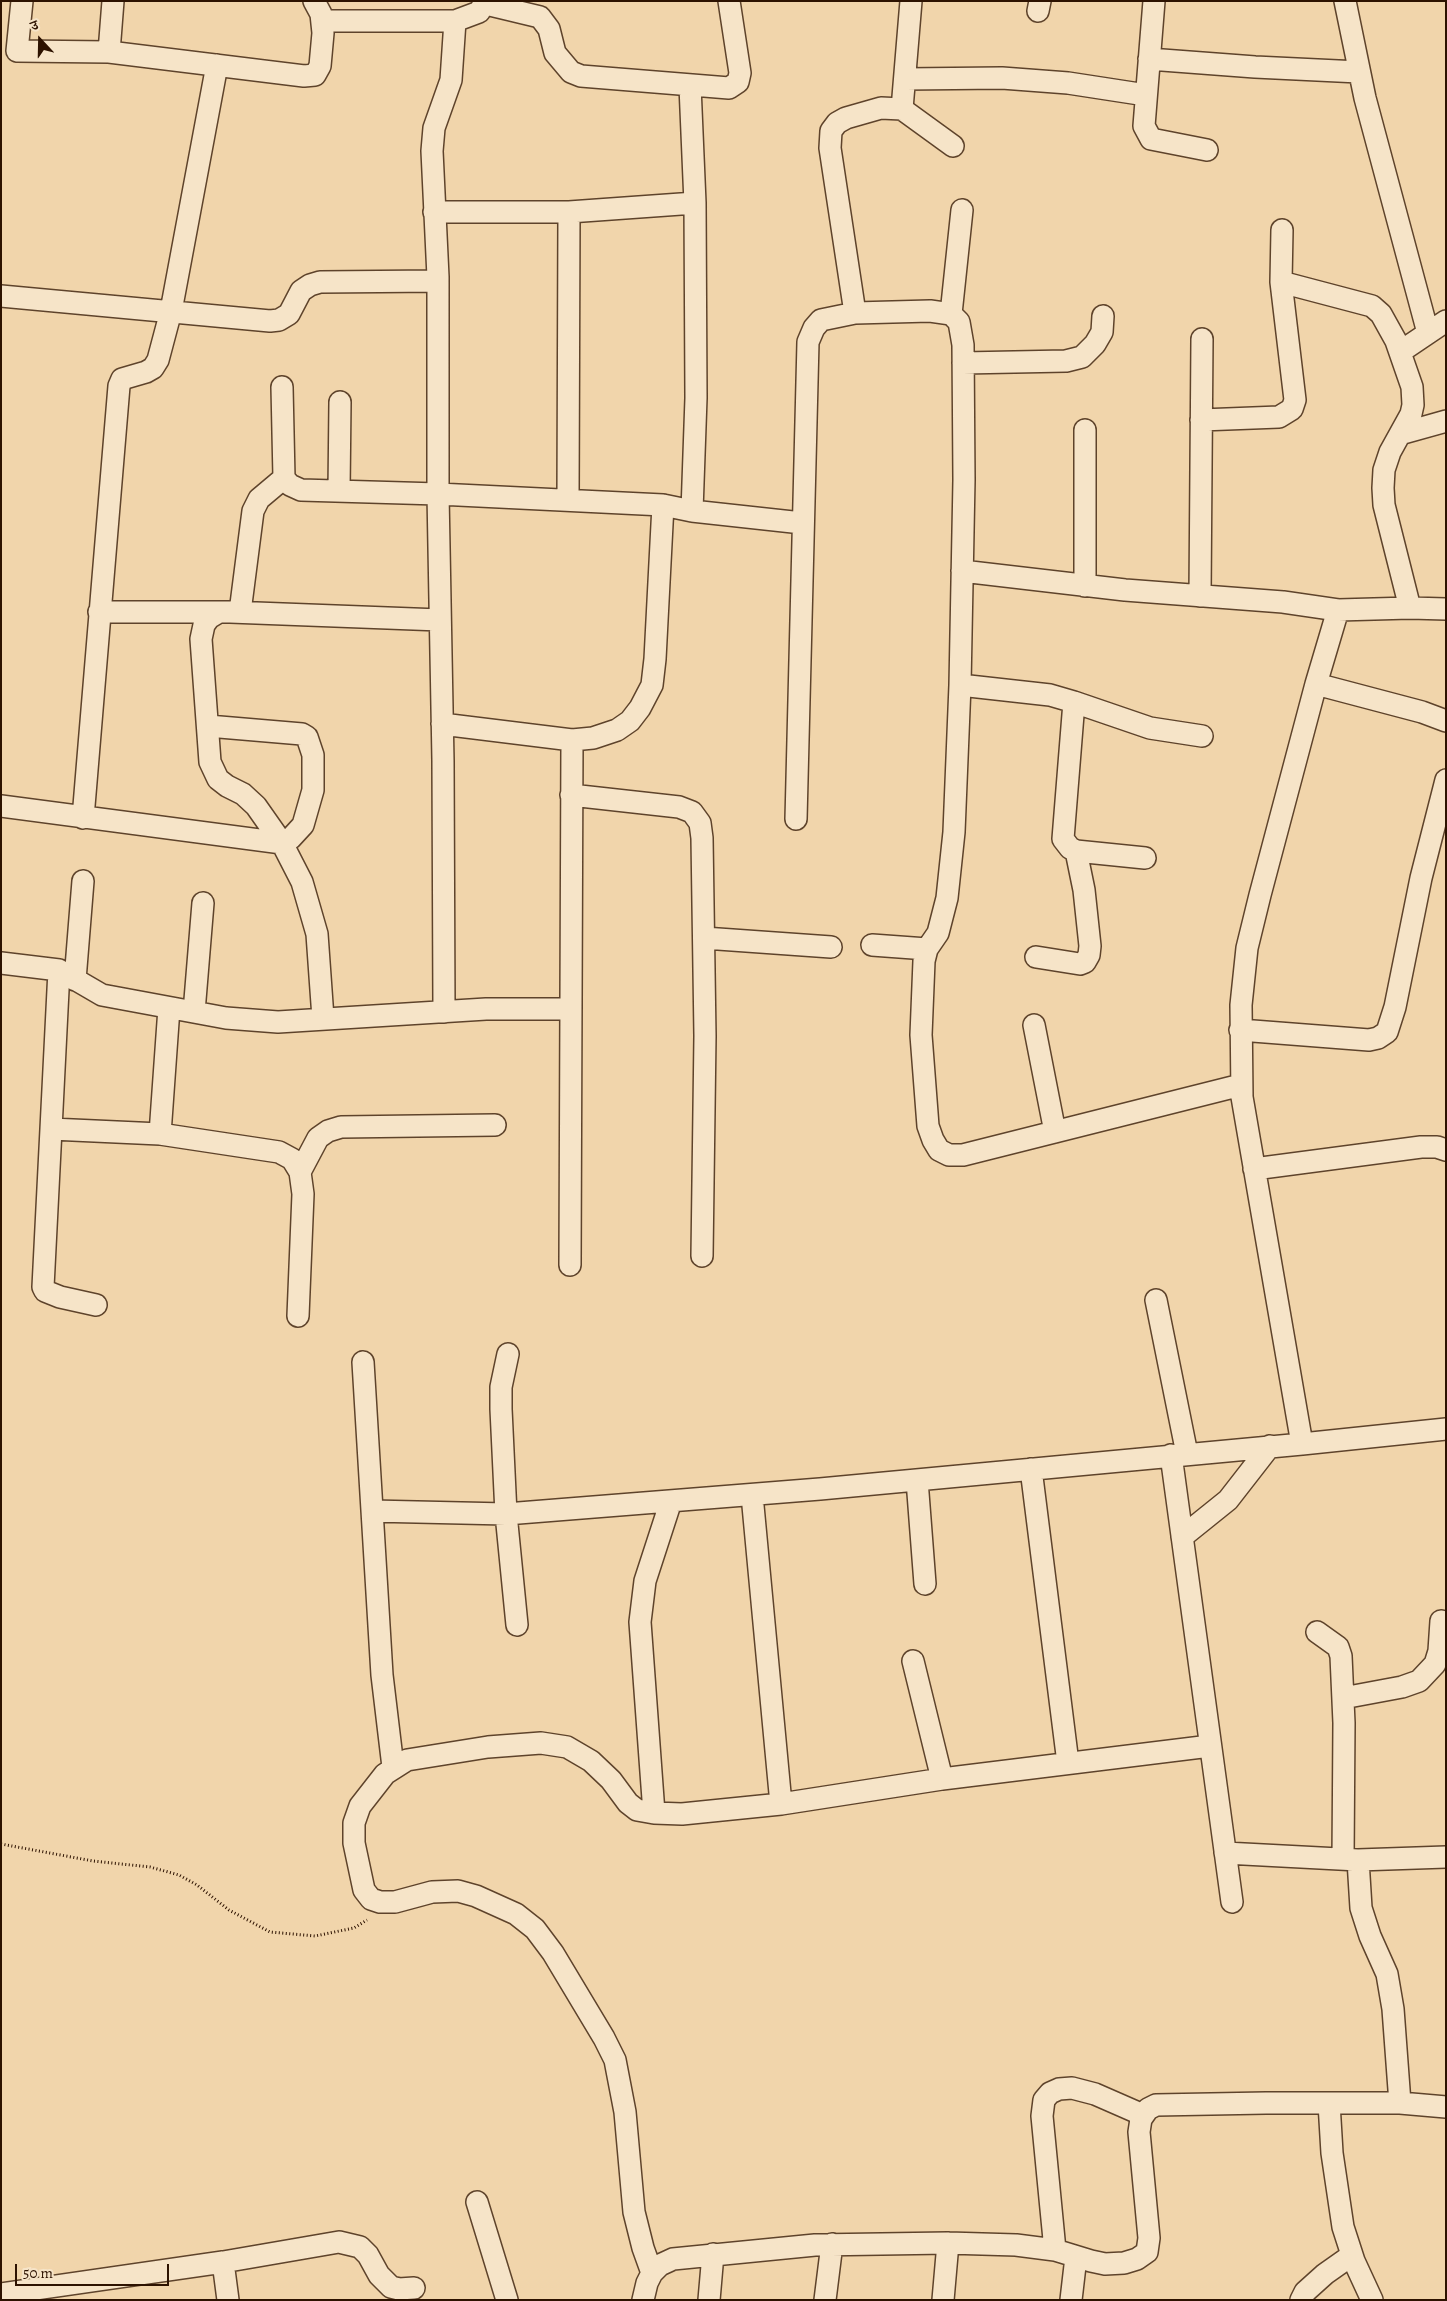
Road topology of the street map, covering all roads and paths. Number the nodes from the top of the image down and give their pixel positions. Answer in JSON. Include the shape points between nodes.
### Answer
{"nodes":[{"id":1,"x":22,"y":1,"type":"edge"},
{"id":2,"x":114,"y":1,"type":"edge"},
{"id":3,"x":314,"y":1,"type":"edge"},
{"id":4,"x":729,"y":1,"type":"edge"},
{"id":5,"x":911,"y":1,"type":"edge"},
{"id":6,"x":1154,"y":1,"type":"edge"},
{"id":7,"x":1345,"y":1,"type":"edge"},
{"id":8,"x":486,"y":2,"type":"edge"},
{"id":9,"x":322,"y":21,"type":"junction"},
{"id":10,"x":455,"y":21,"type":"junction"},
{"id":11,"x":9,"y":51,"type":"edge"},
{"id":12,"x":109,"y":52,"type":"junction"},
{"id":13,"x":1149,"y":59,"type":"junction"},
{"id":14,"x":217,"y":65,"type":"junction"},
{"id":15,"x":1359,"y":72,"type":"junction"},
{"id":16,"x":905,"y":79,"type":"junction"},
{"id":17,"x":690,"y":86,"type":"junction"},
{"id":18,"x":1146,"y":95,"type":"junction"},
{"id":19,"x":902,"y":109,"type":"junction"},
{"id":20,"x":953,"y":146,"type":"dead end"},
{"id":21,"x":1207,"y":150,"type":"dead end"},
{"id":22,"x":695,"y":204,"type":"junction"},
{"id":23,"x":962,"y":210,"type":"dead end"},
{"id":24,"x":434,"y":212,"type":"junction"},
{"id":25,"x":569,"y":212,"type":"junction"},
{"id":26,"x":1282,"y":230,"type":"dead end"},
{"id":27,"x":438,"y":282,"type":"junction"},
{"id":28,"x":1281,"y":282,"type":"junction"},
{"id":29,"x":1,"y":296,"type":"edge"},
{"id":30,"x":170,"y":311,"type":"junction"},
{"id":31,"x":855,"y":313,"type":"junction"},
{"id":32,"x":951,"y":314,"type":"junction"},
{"id":33,"x":1103,"y":316,"type":"dead end"},
{"id":34,"x":1446,"y":321,"type":"edge"},
{"id":35,"x":1428,"y":333,"type":"junction"},
{"id":36,"x":1202,"y":339,"type":"dead end"},
{"id":37,"x":1400,"y":352,"type":"junction"},
{"id":38,"x":963,"y":363,"type":"junction"},
{"id":39,"x":282,"y":386,"type":"dead end"},
{"id":40,"x":340,"y":402,"type":"dead end"},
{"id":41,"x":1201,"y":420,"type":"junction"},
{"id":42,"x":1446,"y":421,"type":"edge"},
{"id":43,"x":1085,"y":430,"type":"dead end"},
{"id":44,"x":1400,"y":434,"type":"junction"},
{"id":45,"x":284,"y":478,"type":"junction"},
{"id":46,"x":339,"y":491,"type":"junction"},
{"id":47,"x":438,"y":494,"type":"junction"},
{"id":48,"x":568,"y":500,"type":"junction"},
{"id":49,"x":663,"y":505,"type":"junction"},
{"id":50,"x":692,"y":511,"type":"junction"},
{"id":51,"x":802,"y":523,"type":"junction"},
{"id":52,"x":962,"y":571,"type":"junction"},
{"id":53,"x":1085,"y":586,"type":"junction"},
{"id":54,"x":1200,"y":596,"type":"junction"},
{"id":55,"x":1410,"y":608,"type":"junction"},
{"id":56,"x":1446,"y":609,"type":"edge"},
{"id":57,"x":1338,"y":610,"type":"junction"},
{"id":58,"x":99,"y":612,"type":"junction"},
{"id":59,"x":229,"y":612,"type":"junction"},
{"id":60,"x":440,"y":620,"type":"junction"},
{"id":61,"x":1316,"y":684,"type":"junction"},
{"id":62,"x":960,"y":686,"type":"junction"},
{"id":63,"x":1074,"y":702,"type":"junction"},
{"id":64,"x":1446,"y":721,"type":"edge"},
{"id":65,"x":442,"y":724,"type":"junction"},
{"id":66,"x":208,"y":726,"type":"junction"},
{"id":67,"x":1202,"y":736,"type":"dead end"},
{"id":68,"x":572,"y":740,"type":"junction"},
{"id":69,"x":1446,"y":780,"type":"edge"},
{"id":70,"x":571,"y":794,"type":"junction"},
{"id":71,"x":1,"y":806,"type":"edge"},
{"id":72,"x":83,"y":818,"type":"junction"},
{"id":73,"x":796,"y":819,"type":"dead end"},
{"id":74,"x":282,"y":843,"type":"junction"},
{"id":75,"x":1076,"y":850,"type":"junction"},
{"id":76,"x":1146,"y":858,"type":"dead end"},
{"id":77,"x":83,"y":881,"type":"dead end"},
{"id":78,"x":203,"y":903,"type":"dead end"},
{"id":79,"x":704,"y":938,"type":"junction"},
{"id":80,"x":872,"y":945,"type":"dead end"},
{"id":81,"x":831,"y":947,"type":"dead end"},
{"id":82,"x":927,"y":949,"type":"junction"},
{"id":83,"x":1036,"y":957,"type":"dead end"},
{"id":84,"x":1,"y":963,"type":"edge"},
{"id":85,"x":67,"y":975,"type":"junction"},
{"id":86,"x":169,"y":1008,"type":"junction"},
{"id":87,"x":571,"y":1009,"type":"junction"},
{"id":88,"x":194,"y":1012,"type":"junction"},
{"id":89,"x":444,"y":1012,"type":"junction"},
{"id":90,"x":322,"y":1018,"type":"junction"},
{"id":91,"x":1034,"y":1026,"type":"dead end"},
{"id":92,"x":1240,"y":1030,"type":"junction"},
{"id":93,"x":1243,"y":1100,"type":"junction"},
{"id":94,"x":495,"y":1125,"type":"dead end"},
{"id":95,"x":51,"y":1129,"type":"junction"},
{"id":96,"x":1055,"y":1132,"type":"junction"},
{"id":97,"x":160,"y":1134,"type":"junction"},
{"id":98,"x":1446,"y":1150,"type":"edge"},
{"id":99,"x":1254,"y":1170,"type":"junction"},
{"id":100,"x":300,"y":1172,"type":"junction"},
{"id":101,"x":702,"y":1256,"type":"dead end"},
{"id":102,"x":570,"y":1265,"type":"dead end"},
{"id":103,"x":1156,"y":1300,"type":"dead end"},
{"id":104,"x":96,"y":1305,"type":"dead end"},
{"id":105,"x":298,"y":1316,"type":"dead end"},
{"id":106,"x":508,"y":1354,"type":"dead end"},
{"id":107,"x":363,"y":1362,"type":"dead end"},
{"id":108,"x":1446,"y":1429,"type":"edge"},
{"id":109,"x":1302,"y":1444,"type":"junction"},
{"id":110,"x":1270,"y":1446,"type":"junction"},
{"id":111,"x":1179,"y":1455,"type":"junction"},
{"id":112,"x":1030,"y":1469,"type":"junction"},
{"id":113,"x":916,"y":1480,"type":"junction"},
{"id":114,"x":752,"y":1495,"type":"junction"},
{"id":115,"x":671,"y":1501,"type":"junction"},
{"id":116,"x":372,"y":1512,"type":"junction"},
{"id":117,"x":506,"y":1514,"type":"junction"},
{"id":118,"x":1182,"y":1537,"type":"junction"},
{"id":119,"x":925,"y":1584,"type":"dead end"},
{"id":120,"x":1441,"y":1621,"type":"dead end"},
{"id":121,"x":517,"y":1625,"type":"dead end"},
{"id":122,"x":1318,"y":1632,"type":"dead end"},
{"id":123,"x":913,"y":1661,"type":"dead end"},
{"id":124,"x":1343,"y":1698,"type":"junction"},
{"id":125,"x":1210,"y":1746,"type":"junction"},
{"id":126,"x":1068,"y":1763,"type":"junction"},
{"id":127,"x":393,"y":1767,"type":"junction"},
{"id":128,"x":942,"y":1779,"type":"junction"},
{"id":129,"x":782,"y":1804,"type":"junction"},
{"id":130,"x":654,"y":1813,"type":"junction"},
{"id":131,"x":1,"y":1844,"type":"edge"},
{"id":132,"x":1225,"y":1853,"type":"junction"},
{"id":133,"x":1446,"y":1857,"type":"edge"},
{"id":134,"x":1351,"y":1860,"type":"junction"},
{"id":135,"x":380,"y":1902,"type":"junction"},
{"id":136,"x":1232,"y":1902,"type":"dead end"},
{"id":137,"x":1329,"y":2103,"type":"junction"},
{"id":138,"x":1400,"y":2104,"type":"junction"},
{"id":139,"x":1446,"y":2107,"type":"edge"},
{"id":140,"x":1144,"y":2115,"type":"junction"},
{"id":141,"x":477,"y":2202,"type":"dead end"},
{"id":142,"x":948,"y":2243,"type":"junction"},
{"id":143,"x":832,"y":2244,"type":"junction"},
{"id":144,"x":1054,"y":2250,"type":"junction"},
{"id":145,"x":713,"y":2254,"type":"junction"},
{"id":146,"x":1352,"y":2255,"type":"junction"},
{"id":147,"x":1076,"y":2257,"type":"junction"},
{"id":148,"x":223,"y":2262,"type":"junction"},
{"id":149,"x":652,"y":2273,"type":"junction"},
{"id":150,"x":414,"y":2288,"type":"dead end"},
{"id":151,"x":1,"y":2294,"type":"edge"},
{"id":152,"x":228,"y":2300,"type":"edge"},
{"id":153,"x":507,"y":2300,"type":"edge"},
{"id":154,"x":644,"y":2300,"type":"edge"},
{"id":155,"x":708,"y":2300,"type":"edge"},
{"id":156,"x":825,"y":2300,"type":"edge"},
{"id":157,"x":943,"y":2300,"type":"edge"},
{"id":158,"x":1071,"y":2300,"type":"edge"},
{"id":159,"x":1301,"y":2300,"type":"edge"},
{"id":160,"x":1372,"y":2300,"type":"edge"}],
"edges":[{"from":1,"to":11,"type":"street"},
{"from":2,"to":12,"type":"street"},
{"from":3,"to":9,"type":"street","via":[[318,4]]},
{"from":4,"to":17,"type":"street","via":[[740,73],[738,82],[728,88]]},
{"from":5,"to":16,"type":"street"},
{"from":6,"to":13,"type":"street"},
{"from":7,"to":15,"type":"street"},
{"from":8,"to":10,"type":"street","via":[[480,12]]},
{"from":8,"to":17,"type":"street","via":[[540,17],[549,29],[555,53],[570,72],[581,76]]},
{"from":9,"to":10,"type":"street"},
{"from":9,"to":14,"type":"street","via":[[320,66],[315,74],[304,76]]},
{"from":10,"to":24,"type":"street","via":[[452,80],[434,128]]},
{"from":11,"to":12,"type":"street"},
{"from":12,"to":14,"type":"street"},
{"from":13,"to":15,"type":"street"},
{"from":13,"to":18,"type":"street"},
{"from":14,"to":30,"type":"street"},
{"from":15,"to":35,"type":"street"},
{"from":16,"to":18,"type":"street","via":[[1011,79],[1068,83]]},
{"from":16,"to":19,"type":"street"},
{"from":17,"to":22,"type":"street"},
{"from":18,"to":21,"type":"street","via":[[1144,126],[1151,139]]},
{"from":19,"to":20,"type":"street"},
{"from":19,"to":31,"type":"street","via":[[881,108],[846,118],[831,131],[830,148]]},
{"from":22,"to":25,"type":"street"},
{"from":22,"to":50,"type":"street","via":[[696,398]]},
{"from":23,"to":32,"type":"street"},
{"from":24,"to":25,"type":"street"},
{"from":24,"to":27,"type":"street"},
{"from":25,"to":48,"type":"street"},
{"from":26,"to":28,"type":"street"},
{"from":27,"to":30,"type":"street","via":[[315,284],[301,290],[289,314],[279,320]]},
{"from":27,"to":47,"type":"street"},
{"from":28,"to":37,"type":"street","via":[[1372,306],[1381,314]]},
{"from":28,"to":41,"type":"street","via":[[1295,400],[1292,410],[1274,417]]},
{"from":29,"to":30,"type":"street"},
{"from":30,"to":58,"type":"street","via":[[158,360],[146,372],[122,379],[119,386]]},
{"from":31,"to":32,"type":"street","via":[[930,311]]},
{"from":31,"to":51,"type":"street","via":[[821,320],[808,342]]},
{"from":32,"to":38,"type":"street","via":[[959,322]]},
{"from":33,"to":38,"type":"street","via":[[1102,332],[1082,357],[1066,361]]},
{"from":34,"to":35,"type":"street"},
{"from":35,"to":37,"type":"street"},
{"from":36,"to":41,"type":"street"},
{"from":37,"to":44,"type":"street","via":[[1412,387],[1413,405]]},
{"from":38,"to":52,"type":"street"},
{"from":39,"to":45,"type":"street"},
{"from":40,"to":46,"type":"street"},
{"from":41,"to":54,"type":"street"},
{"from":42,"to":44,"type":"street"},
{"from":43,"to":53,"type":"street"},
{"from":44,"to":55,"type":"street","via":[[1384,470],[1383,488],[1384,505]]},
{"from":45,"to":46,"type":"street","via":[[301,490]]},
{"from":45,"to":59,"type":"street","via":[[259,499],[252,511]]},
{"from":46,"to":47,"type":"street"},
{"from":47,"to":48,"type":"street"},
{"from":47,"to":60,"type":"street"},
{"from":48,"to":49,"type":"street"},
{"from":49,"to":50,"type":"street"},
{"from":49,"to":68,"type":"street","via":[[652,685],[640,708],[624,726],[593,738]]},
{"from":50,"to":51,"type":"street"},
{"from":51,"to":73,"type":"street"},
{"from":52,"to":53,"type":"street"},
{"from":52,"to":62,"type":"street"},
{"from":53,"to":54,"type":"street"},
{"from":54,"to":57,"type":"street"},
{"from":55,"to":56,"type":"street"},
{"from":55,"to":57,"type":"street"},
{"from":57,"to":61,"type":"street"},
{"from":58,"to":59,"type":"street"},
{"from":58,"to":72,"type":"street"},
{"from":59,"to":60,"type":"street"},
{"from":59,"to":66,"type":"street","via":[[209,618],[201,639]]},
{"from":60,"to":65,"type":"street"},
{"from":61,"to":64,"type":"street"},
{"from":61,"to":92,"type":"street","via":[[1247,948]]},
{"from":62,"to":63,"type":"street","via":[[1050,695]]},
{"from":62,"to":82,"type":"street","via":[[954,832],[947,898],[938,933]]},
{"from":63,"to":67,"type":"street","via":[[1150,728]]},
{"from":63,"to":75,"type":"street","via":[[1062,833],[1066,844]]},
{"from":65,"to":68,"type":"street"},
{"from":65,"to":89,"type":"street"},
{"from":66,"to":74,"type":"street","via":[[210,762],[218,778],[256,806]]},
{"from":66,"to":74,"type":"street","via":[[307,737],[313,755],[313,790],[303,824]]},
{"from":68,"to":70,"type":"street"},
{"from":69,"to":92,"type":"street","via":[[1387,1032],[1369,1040]]},
{"from":70,"to":79,"type":"street","via":[[679,806],[692,812],[700,823],[702,838]]},
{"from":70,"to":87,"type":"street"},
{"from":71,"to":72,"type":"street"},
{"from":72,"to":74,"type":"street"},
{"from":74,"to":90,"type":"street","via":[[302,882],[317,934]]},
{"from":75,"to":76,"type":"street"},
{"from":75,"to":83,"type":"street","via":[[1084,890],[1089,955],[1080,964]]},
{"from":77,"to":85,"type":"street"},
{"from":78,"to":88,"type":"street"},
{"from":79,"to":81,"type":"street"},
{"from":79,"to":101,"type":"street"},
{"from":80,"to":82,"type":"street"},
{"from":82,"to":96,"type":"street","via":[[921,1035],[928,1126],[939,1150],[963,1155]]},
{"from":84,"to":85,"type":"street"},
{"from":85,"to":86,"type":"street","via":[[102,995]]},
{"from":85,"to":95,"type":"street"},
{"from":86,"to":88,"type":"street"},
{"from":86,"to":97,"type":"street"},
{"from":87,"to":89,"type":"street"},
{"from":87,"to":102,"type":"street"},
{"from":88,"to":90,"type":"street","via":[[278,1022]]},
{"from":89,"to":90,"type":"street"},
{"from":91,"to":96,"type":"street"},
{"from":92,"to":93,"type":"street"},
{"from":93,"to":96,"type":"street"},
{"from":93,"to":99,"type":"street"},
{"from":94,"to":100,"type":"street","via":[[341,1127],[318,1138]]},
{"from":95,"to":97,"type":"street"},
{"from":95,"to":104,"type":"street","via":[[43,1287],[60,1297]]},
{"from":97,"to":100,"type":"street","via":[[279,1152],[292,1159]]},
{"from":98,"to":99,"type":"street","via":[[1421,1147]]},
{"from":99,"to":109,"type":"street"},
{"from":100,"to":105,"type":"street","via":[[303,1194]]},
{"from":103,"to":111,"type":"street"},
{"from":106,"to":117,"type":"street","via":[[501,1387]]},
{"from":107,"to":116,"type":"street"},
{"from":108,"to":109,"type":"street"},
{"from":109,"to":110,"type":"street"},
{"from":110,"to":111,"type":"street"},
{"from":110,"to":118,"type":"street","via":[[1228,1500]]},
{"from":111,"to":112,"type":"street"},
{"from":111,"to":118,"type":"street"},
{"from":112,"to":113,"type":"street"},
{"from":112,"to":126,"type":"street"},
{"from":113,"to":114,"type":"street"},
{"from":113,"to":119,"type":"street"},
{"from":114,"to":115,"type":"street"},
{"from":114,"to":129,"type":"street"},
{"from":115,"to":117,"type":"street"},
{"from":115,"to":130,"type":"street","via":[[645,1581],[640,1622]]},
{"from":116,"to":117,"type":"street"},
{"from":116,"to":127,"type":"street","via":[[382,1675]]},
{"from":117,"to":121,"type":"street"},
{"from":118,"to":125,"type":"street"},
{"from":120,"to":124,"type":"street","via":[[1435,1664],[1419,1681]]},
{"from":122,"to":124,"type":"street","via":[[1338,1647]]},
{"from":123,"to":128,"type":"street"},
{"from":124,"to":134,"type":"street"},
{"from":125,"to":126,"type":"street"},
{"from":125,"to":132,"type":"street"},
{"from":126,"to":128,"type":"street"},
{"from":127,"to":130,"type":"street","via":[[407,1760],[488,1747],[541,1743],[567,1747],[591,1761],[611,1780],[628,1804],[637,1810]]},
{"from":127,"to":135,"type":"street","via":[[360,1806],[354,1823],[354,1843],[364,1890],[371,1899]]},
{"from":128,"to":129,"type":"street"},
{"from":129,"to":130,"type":"street","via":[[682,1814]]},
{"from":131,"to":135,"type":"path","via":[[179,1875],[270,1932],[315,1936],[354,1928],[373,1915]]},
{"from":132,"to":134,"type":"street"},
{"from":132,"to":136,"type":"street"},
{"from":133,"to":134,"type":"street"},
{"from":134,"to":138,"type":"street","via":[[1361,1908],[1387,1974]]},
{"from":135,"to":149,"type":"street","via":[[395,1902],[432,1892],[458,1891],[476,1896],[516,1914],[535,1929],[553,1953],[614,2060],[625,2112],[634,2212]]},
{"from":137,"to":138,"type":"street"},
{"from":137,"to":140,"type":"street","via":[[1165,2104],[1156,2105]]},
{"from":137,"to":146,"type":"street","via":[[1336,2192]]},
{"from":138,"to":139,"type":"street"},
{"from":140,"to":144,"type":"street","via":[[1072,2088],[1050,2093],[1044,2100],[1042,2116]]},
{"from":140,"to":147,"type":"street","via":[[1139,2132],[1150,2238],[1147,2252],[1124,2263],[1105,2264]]},
{"from":141,"to":153,"type":"street"},
{"from":142,"to":143,"type":"street"},
{"from":142,"to":144,"type":"street"},
{"from":142,"to":157,"type":"street"},
{"from":143,"to":145,"type":"street"},
{"from":143,"to":156,"type":"street"},
{"from":144,"to":147,"type":"street"},
{"from":145,"to":149,"type":"street","via":[[673,2259]]},
{"from":145,"to":155,"type":"street"},
{"from":146,"to":159,"type":"street","via":[[1325,2274]]},
{"from":146,"to":160,"type":"street"},
{"from":147,"to":158,"type":"street"},
{"from":148,"to":150,"type":"street","via":[[348,2243],[360,2247],[368,2255],[379,2275],[391,2287],[399,2290]]},
{"from":148,"to":151,"type":"street"},
{"from":148,"to":152,"type":"street"},
{"from":149,"to":154,"type":"street"}]}
